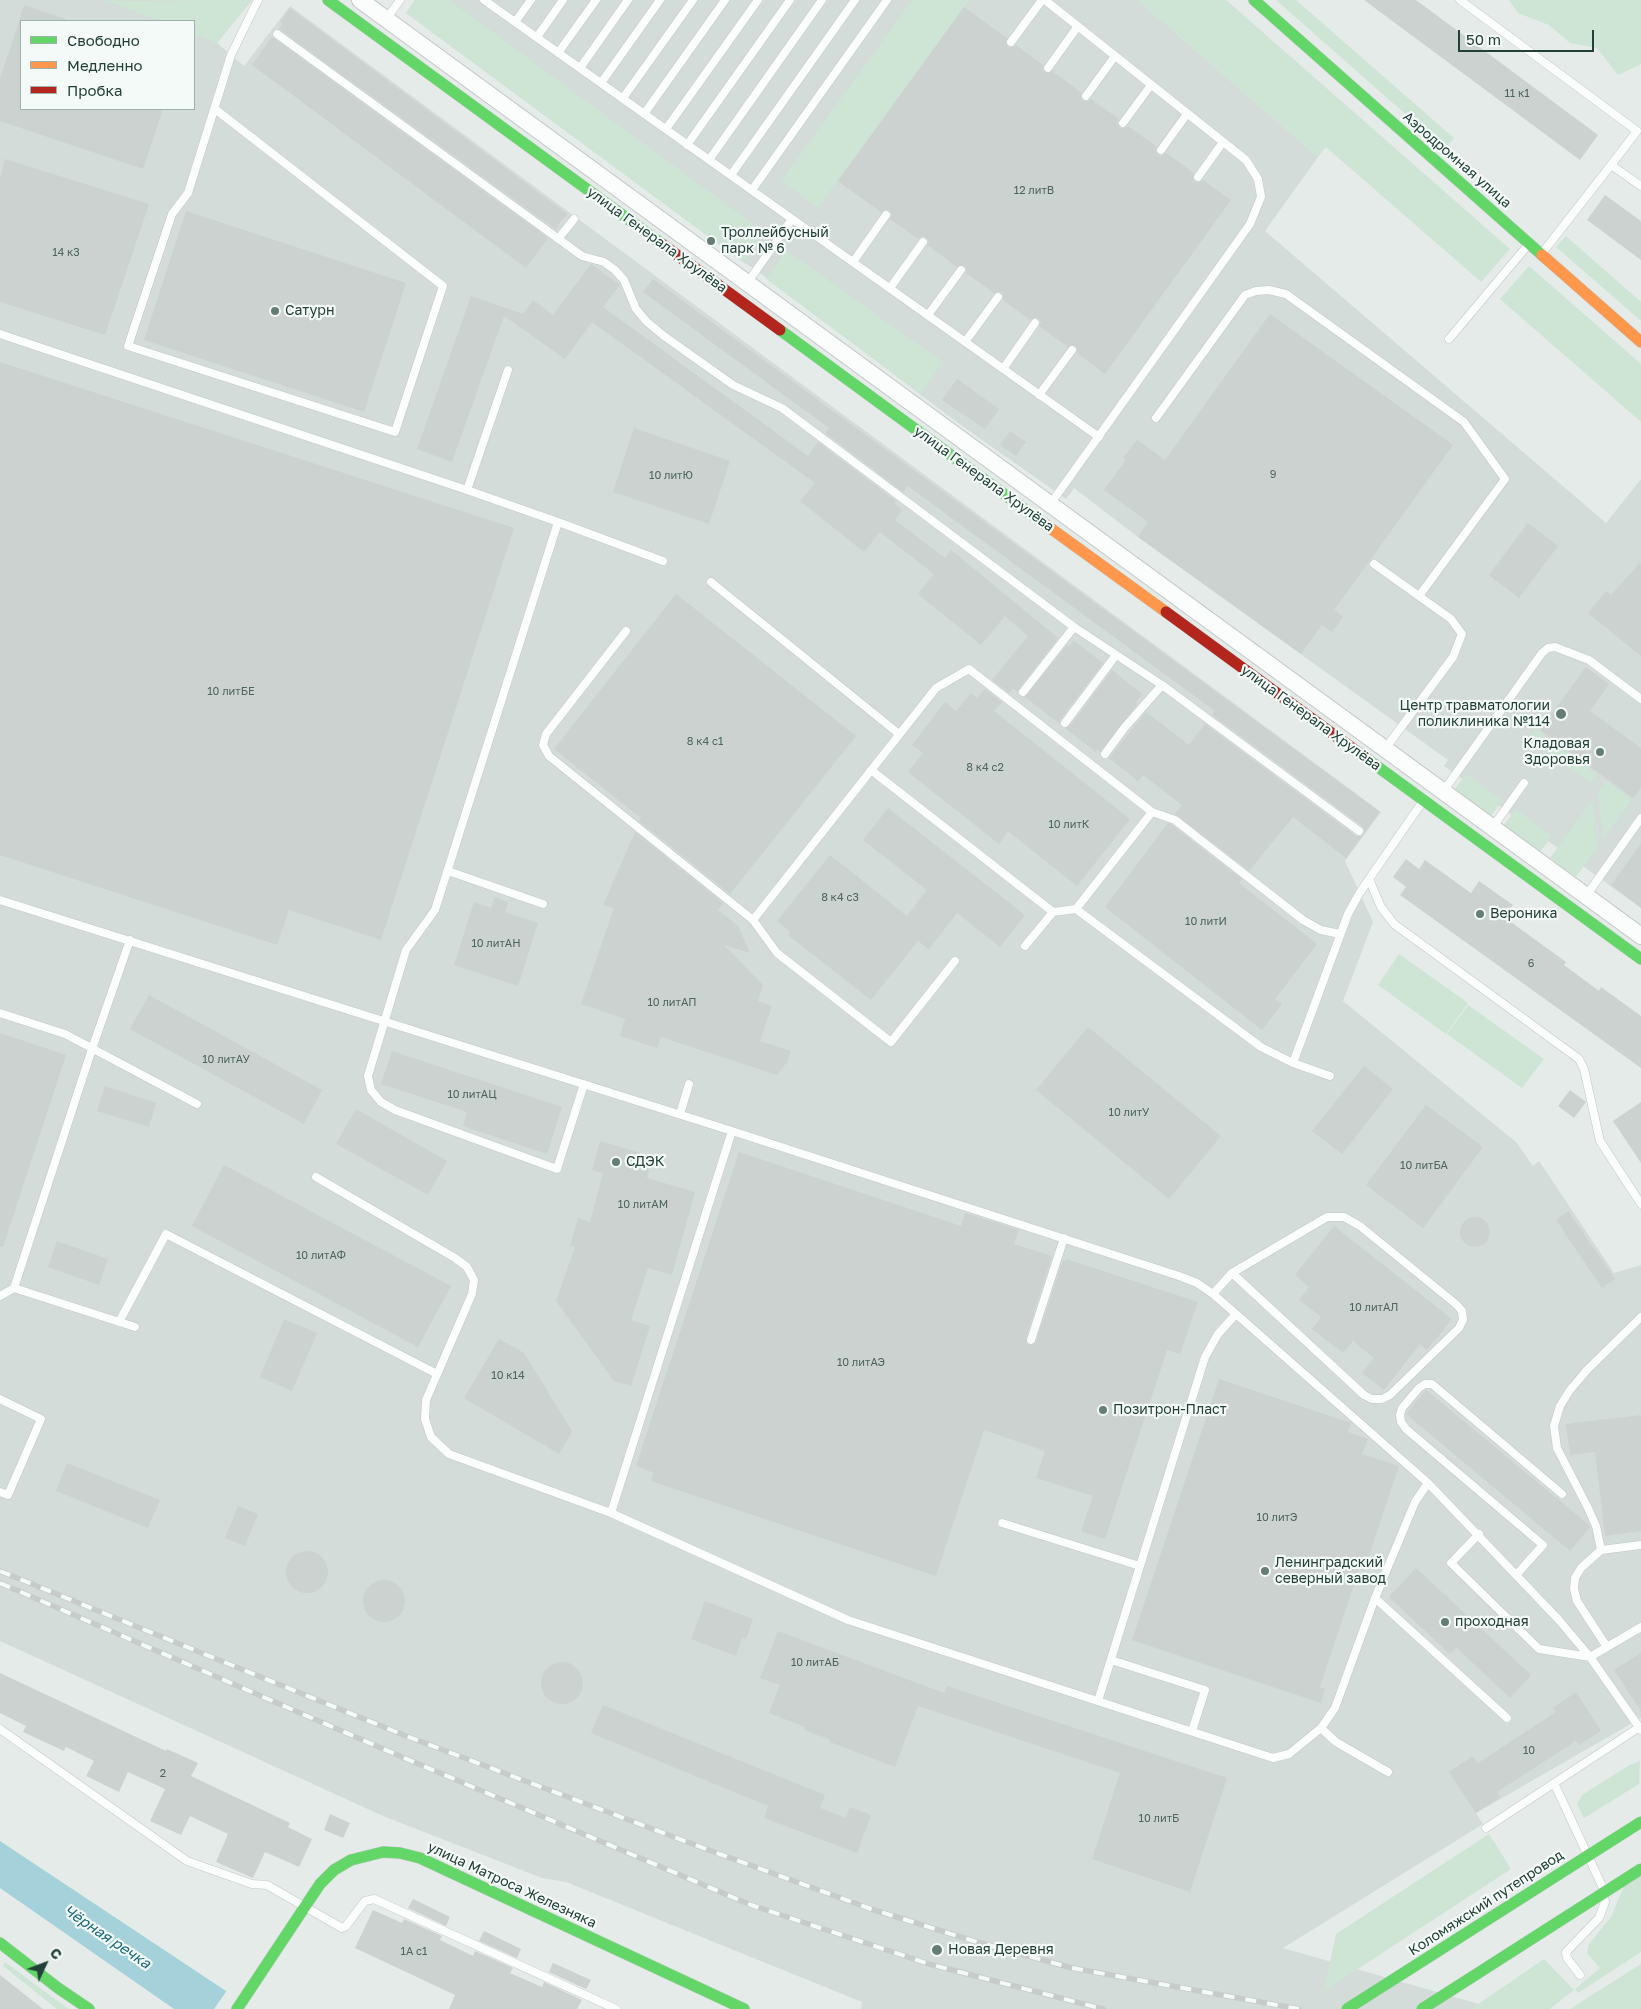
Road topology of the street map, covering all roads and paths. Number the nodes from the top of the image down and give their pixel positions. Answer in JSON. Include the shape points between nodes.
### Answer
{"nodes":[{"id":1,"x":258,"y":0,"type":"edge"},
{"id":2,"x":328,"y":0,"type":"edge"},
{"id":3,"x":360,"y":0,"type":"edge"},
{"id":4,"x":400,"y":0,"type":"edge"},
{"id":5,"x":484,"y":0,"type":"edge"},
{"id":6,"x":531,"y":0,"type":"edge"},
{"id":7,"x":563,"y":0,"type":"edge"},
{"id":8,"x":596,"y":0,"type":"edge"},
{"id":9,"x":628,"y":0,"type":"edge"},
{"id":10,"x":660,"y":0,"type":"edge"},
{"id":11,"x":693,"y":0,"type":"edge"},
{"id":12,"x":725,"y":0,"type":"edge"},
{"id":13,"x":758,"y":0,"type":"edge"},
{"id":14,"x":790,"y":0,"type":"edge"},
{"id":15,"x":822,"y":0,"type":"edge"},
{"id":16,"x":855,"y":0,"type":"edge"},
{"id":17,"x":887,"y":0,"type":"edge"},
{"id":18,"x":1043,"y":0,"type":"edge"},
{"id":19,"x":1254,"y":0,"type":"edge"},
{"id":20,"x":1460,"y":0,"type":"edge"},
{"id":21,"x":386,"y":19,"type":"junction"},
{"id":22,"x":515,"y":22,"type":"junction"},
{"id":23,"x":1078,"y":26,"type":"junction"},
{"id":24,"x":277,"y":34,"type":"dead end"},
{"id":25,"x":375,"y":34,"type":"junction"},
{"id":26,"x":537,"y":37,"type":"junction"},
{"id":27,"x":1011,"y":42,"type":"dead end"},
{"id":28,"x":558,"y":53,"type":"junction"},
{"id":29,"x":1115,"y":56,"type":"junction"},
{"id":30,"x":580,"y":68,"type":"junction"},
{"id":31,"x":1048,"y":68,"type":"dead end"},
{"id":32,"x":601,"y":83,"type":"junction"},
{"id":33,"x":1151,"y":85,"type":"junction"},
{"id":34,"x":1086,"y":96,"type":"dead end"},
{"id":35,"x":623,"y":98,"type":"junction"},
{"id":36,"x":215,"y":109,"type":"junction"},
{"id":37,"x":644,"y":114,"type":"junction"},
{"id":38,"x":1187,"y":114,"type":"junction"},
{"id":39,"x":1124,"y":122,"type":"dead end"},
{"id":40,"x":666,"y":129,"type":"junction"},
{"id":41,"x":1223,"y":142,"type":"junction"},
{"id":42,"x":688,"y":144,"type":"junction"},
{"id":43,"x":1161,"y":150,"type":"dead end"},
{"id":44,"x":709,"y":160,"type":"junction"},
{"id":45,"x":1612,"y":165,"type":"junction"},
{"id":46,"x":730,"y":175,"type":"junction"},
{"id":47,"x":603,"y":177,"type":"junction"},
{"id":48,"x":1198,"y":177,"type":"dead end"},
{"id":49,"x":1641,"y":186,"type":"edge"},
{"id":50,"x":752,"y":190,"type":"junction"},
{"id":51,"x":592,"y":193,"type":"junction"},
{"id":52,"x":886,"y":215,"type":"dead end"},
{"id":53,"x":574,"y":219,"type":"dead end"},
{"id":54,"x":792,"y":219,"type":"junction"},
{"id":55,"x":558,"y":239,"type":"junction"},
{"id":56,"x":923,"y":242,"type":"dead end"},
{"id":57,"x":1529,"y":243,"type":"junction"},
{"id":58,"x":1542,"y":254,"type":"junction"},
{"id":59,"x":853,"y":262,"type":"junction"},
{"id":60,"x":961,"y":270,"type":"dead end"},
{"id":61,"x":747,"y":283,"type":"junction"},
{"id":62,"x":890,"y":288,"type":"junction"},
{"id":63,"x":998,"y":297,"type":"dead end"},
{"id":64,"x":736,"y":298,"type":"junction"},
{"id":65,"x":928,"y":315,"type":"junction"},
{"id":66,"x":1035,"y":324,"type":"dead end"},
{"id":67,"x":0,"y":334,"type":"edge"},
{"id":68,"x":1449,"y":339,"type":"dead end"},
{"id":69,"x":965,"y":342,"type":"junction"},
{"id":70,"x":1641,"y":342,"type":"edge"},
{"id":71,"x":1072,"y":350,"type":"dead end"},
{"id":72,"x":1003,"y":368,"type":"junction"},
{"id":73,"x":508,"y":370,"type":"dead end"},
{"id":74,"x":1039,"y":395,"type":"junction"},
{"id":75,"x":1156,"y":418,"type":"dead end"},
{"id":76,"x":1099,"y":437,"type":"junction"},
{"id":77,"x":467,"y":490,"type":"junction"},
{"id":78,"x":1051,"y":504,"type":"junction"},
{"id":79,"x":1040,"y":520,"type":"junction"},
{"id":80,"x":558,"y":522,"type":"junction"},
{"id":81,"x":663,"y":561,"type":"dead end"},
{"id":82,"x":1374,"y":564,"type":"dead end"},
{"id":83,"x":711,"y":582,"type":"dead end"},
{"id":84,"x":1419,"y":596,"type":"junction"},
{"id":85,"x":1074,"y":627,"type":"junction"},
{"id":86,"x":626,"y":631,"type":"dead end"},
{"id":87,"x":1116,"y":655,"type":"junction"},
{"id":88,"x":1162,"y":685,"type":"junction"},
{"id":89,"x":1023,"y":692,"type":"dead end"},
{"id":90,"x":1641,"y":698,"type":"edge"},
{"id":91,"x":1065,"y":723,"type":"dead end"},
{"id":92,"x":899,"y":734,"type":"junction"},
{"id":93,"x":1385,"y":749,"type":"junction"},
{"id":94,"x":1105,"y":754,"type":"dead end"},
{"id":95,"x":1374,"y":764,"type":"junction"},
{"id":96,"x":871,"y":770,"type":"junction"},
{"id":97,"x":1524,"y":783,"type":"dead end"},
{"id":98,"x":1439,"y":788,"type":"junction"},
{"id":99,"x":1428,"y":803,"type":"junction"},
{"id":100,"x":1152,"y":812,"type":"junction"},
{"id":101,"x":1641,"y":818,"type":"edge"},
{"id":102,"x":1493,"y":827,"type":"junction"},
{"id":103,"x":1359,"y":831,"type":"dead end"},
{"id":104,"x":1482,"y":842,"type":"junction"},
{"id":105,"x":448,"y":871,"type":"junction"},
{"id":106,"x":1370,"y":879,"type":"junction"},
{"id":107,"x":1586,"y":896,"type":"junction"},
{"id":108,"x":0,"y":900,"type":"edge"},
{"id":109,"x":543,"y":904,"type":"dead end"},
{"id":110,"x":1076,"y":909,"type":"junction"},
{"id":111,"x":1575,"y":910,"type":"junction"},
{"id":112,"x":1053,"y":912,"type":"junction"},
{"id":113,"x":753,"y":920,"type":"junction"},
{"id":114,"x":1340,"y":934,"type":"junction"},
{"id":115,"x":1641,"y":936,"type":"edge"},
{"id":116,"x":130,"y":940,"type":"junction"},
{"id":117,"x":1026,"y":946,"type":"dead end"},
{"id":118,"x":1641,"y":959,"type":"edge"},
{"id":119,"x":954,"y":962,"type":"dead end"},
{"id":120,"x":0,"y":1013,"type":"edge"},
{"id":121,"x":385,"y":1020,"type":"junction"},
{"id":122,"x":92,"y":1049,"type":"junction"},
{"id":123,"x":1293,"y":1063,"type":"junction"},
{"id":124,"x":1330,"y":1076,"type":"dead end"},
{"id":125,"x":584,"y":1084,"type":"junction"},
{"id":126,"x":689,"y":1084,"type":"dead end"},
{"id":127,"x":197,"y":1104,"type":"dead end"},
{"id":128,"x":680,"y":1114,"type":"junction"},
{"id":129,"x":732,"y":1131,"type":"junction"},
{"id":130,"x":316,"y":1178,"type":"dead end"},
{"id":131,"x":1641,"y":1204,"type":"edge"},
{"id":132,"x":1064,"y":1238,"type":"junction"},
{"id":133,"x":1232,"y":1273,"type":"junction"},
{"id":134,"x":14,"y":1288,"type":"junction"},
{"id":135,"x":1213,"y":1294,"type":"junction"},
{"id":136,"x":0,"y":1296,"type":"edge"},
{"id":137,"x":1236,"y":1314,"type":"junction"},
{"id":138,"x":1641,"y":1317,"type":"edge"},
{"id":139,"x":119,"y":1322,"type":"junction"},
{"id":140,"x":135,"y":1327,"type":"dead end"},
{"id":141,"x":1031,"y":1340,"type":"dead end"},
{"id":142,"x":437,"y":1374,"type":"junction"},
{"id":143,"x":0,"y":1399,"type":"edge"},
{"id":144,"x":1428,"y":1483,"type":"junction"},
{"id":145,"x":0,"y":1492,"type":"edge"},
{"id":146,"x":1562,"y":1494,"type":"dead end"},
{"id":147,"x":611,"y":1513,"type":"junction"},
{"id":148,"x":1002,"y":1523,"type":"dead end"},
{"id":149,"x":1479,"y":1534,"type":"junction"},
{"id":150,"x":1641,"y":1545,"type":"edge"},
{"id":151,"x":1601,"y":1550,"type":"junction"},
{"id":152,"x":1140,"y":1566,"type":"junction"},
{"id":153,"x":1516,"y":1574,"type":"junction"},
{"id":154,"x":1375,"y":1598,"type":"junction"},
{"id":155,"x":1641,"y":1627,"type":"edge"},
{"id":156,"x":1607,"y":1647,"type":"junction"},
{"id":157,"x":1590,"y":1657,"type":"junction"},
{"id":158,"x":1111,"y":1660,"type":"junction"},
{"id":159,"x":1098,"y":1701,"type":"junction"},
{"id":160,"x":1507,"y":1718,"type":"dead end"},
{"id":161,"x":1321,"y":1728,"type":"junction"},
{"id":162,"x":0,"y":1729,"type":"edge"},
{"id":163,"x":1639,"y":1729,"type":"edge"},
{"id":164,"x":1192,"y":1732,"type":"junction"},
{"id":165,"x":1388,"y":1772,"type":"dead end"},
{"id":166,"x":1554,"y":1783,"type":"junction"},
{"id":167,"x":1641,"y":1822,"type":"edge"},
{"id":168,"x":1486,"y":1828,"type":"dead end"},
{"id":169,"x":1641,"y":1869,"type":"edge"},
{"id":170,"x":305,"y":1906,"type":"junction"},
{"id":171,"x":0,"y":1943,"type":"edge"},
{"id":172,"x":1580,"y":1975,"type":"dead end"},
{"id":173,"x":89,"y":2009,"type":"edge"},
{"id":174,"x":237,"y":2009,"type":"edge"},
{"id":175,"x":616,"y":2009,"type":"edge"},
{"id":176,"x":744,"y":2009,"type":"edge"},
{"id":177,"x":1348,"y":2009,"type":"edge"},
{"id":178,"x":1422,"y":2009,"type":"edge"}],
"edges":[{"from":1,"to":36,"type":"lane","via":[[232,55]]},
{"from":2,"to":25,"type":"street","name":"улица Генерала Хрулёва"},
{"from":3,"to":21,"type":"street","name":"улица Генерала Хрулёва"},
{"from":4,"to":21,"type":"lane"},
{"from":5,"to":22,"type":"lane"},
{"from":6,"to":22,"type":"lane"},
{"from":7,"to":26,"type":"lane"},
{"from":8,"to":28,"type":"lane"},
{"from":9,"to":30,"type":"lane"},
{"from":10,"to":32,"type":"lane"},
{"from":11,"to":35,"type":"lane"},
{"from":12,"to":37,"type":"lane"},
{"from":13,"to":40,"type":"lane"},
{"from":14,"to":42,"type":"lane"},
{"from":15,"to":44,"type":"lane"},
{"from":16,"to":46,"type":"lane"},
{"from":17,"to":50,"type":"lane"},
{"from":18,"to":23,"type":"lane"},
{"from":18,"to":27,"type":"lane"},
{"from":19,"to":57,"type":"street","name":"Аэродромная улица"},
{"from":20,"to":45,"type":"lane","via":[[1637,131]]},
{"from":21,"to":25,"type":"lane"},
{"from":21,"to":47,"type":"street","name":"улица Генерала Хрулёва"},
{"from":22,"to":26,"type":"lane"},
{"from":23,"to":29,"type":"lane"},
{"from":23,"to":31,"type":"lane"},
{"from":24,"to":55,"type":"lane"},
{"from":25,"to":51,"type":"street","name":"улица Генерала Хрулёва"},
{"from":26,"to":28,"type":"lane"},
{"from":28,"to":30,"type":"lane"},
{"from":29,"to":33,"type":"lane"},
{"from":29,"to":34,"type":"lane"},
{"from":30,"to":32,"type":"lane"},
{"from":32,"to":35,"type":"lane"},
{"from":33,"to":38,"type":"lane"},
{"from":33,"to":39,"type":"lane"},
{"from":35,"to":37,"type":"lane"},
{"from":36,"to":36,"type":"lane","via":[[188,193],[172,214],[128,346],[395,432],[443,286]]},
{"from":37,"to":40,"type":"lane"},
{"from":38,"to":41,"type":"lane"},
{"from":38,"to":43,"type":"lane"},
{"from":40,"to":42,"type":"lane"},
{"from":41,"to":48,"type":"lane"},
{"from":41,"to":76,"type":"lane","via":[[1246,160],[1258,179],[1261,197],[1250,224]]},
{"from":42,"to":44,"type":"lane"},
{"from":44,"to":46,"type":"lane"},
{"from":45,"to":49,"type":"lane"},
{"from":45,"to":58,"type":"lane"},
{"from":46,"to":50,"type":"lane"},
{"from":47,"to":51,"type":"lane"},
{"from":47,"to":61,"type":"street","name":"улица Генерала Хрулёва"},
{"from":50,"to":54,"type":"lane"},
{"from":51,"to":64,"type":"street","name":"улица Генерала Хрулёва"},
{"from":52,"to":59,"type":"lane"},
{"from":53,"to":55,"type":"lane"},
{"from":54,"to":59,"type":"lane"},
{"from":54,"to":61,"type":"lane"},
{"from":55,"to":85,"type":"lane","via":[[582,256],[604,262],[615,270],[624,280],[636,309],[664,336],[733,385],[782,408]]},
{"from":56,"to":62,"type":"lane"},
{"from":57,"to":58,"type":"street","name":"Аэродромная улица"},
{"from":57,"to":68,"type":"lane"},
{"from":58,"to":70,"type":"street","name":"Аэродромная улица"},
{"from":59,"to":62,"type":"lane"},
{"from":60,"to":65,"type":"lane"},
{"from":61,"to":64,"type":"lane"},
{"from":61,"to":78,"type":"street","name":"улица Генерала Хрулёва"},
{"from":62,"to":65,"type":"lane"},
{"from":63,"to":69,"type":"lane"},
{"from":64,"to":79,"type":"street","name":"улица Генерала Хрулёва"},
{"from":65,"to":69,"type":"lane"},
{"from":66,"to":72,"type":"lane"},
{"from":67,"to":77,"type":"lane"},
{"from":69,"to":72,"type":"lane"},
{"from":71,"to":74,"type":"lane"},
{"from":72,"to":74,"type":"lane"},
{"from":73,"to":77,"type":"lane"},
{"from":74,"to":76,"type":"lane"},
{"from":75,"to":84,"type":"lane","via":[[1244,295],[1256,290],[1286,294],[1464,422],[1505,479]]},
{"from":76,"to":78,"type":"lane"},
{"from":77,"to":80,"type":"lane"},
{"from":78,"to":79,"type":"lane"},
{"from":78,"to":93,"type":"street","name":"улица Генерала Хрулёва"},
{"from":79,"to":95,"type":"street","name":"улица Генерала Хрулёва"},
{"from":80,"to":81,"type":"lane"},
{"from":80,"to":105,"type":"lane"},
{"from":82,"to":84,"type":"lane"},
{"from":83,"to":92,"type":"lane"},
{"from":84,"to":93,"type":"lane","via":[[1451,619],[1462,634],[1461,640],[1453,657]]},
{"from":85,"to":87,"type":"lane"},
{"from":85,"to":89,"type":"lane"},
{"from":86,"to":113,"type":"lane","via":[[546,734],[543,745],[549,756]]},
{"from":87,"to":88,"type":"lane"},
{"from":87,"to":91,"type":"lane"},
{"from":88,"to":94,"type":"lane"},
{"from":88,"to":103,"type":"lane"},
{"from":90,"to":98,"type":"lane","via":[[1589,660],[1555,647],[1548,648]]},
{"from":92,"to":96,"type":"lane"},
{"from":92,"to":100,"type":"lane","via":[[936,688],[969,669]]},
{"from":93,"to":95,"type":"lane"},
{"from":93,"to":98,"type":"street","name":"улица Генерала Хрулёва"},
{"from":95,"to":99,"type":"street","name":"улица Генерала Хрулёва"},
{"from":96,"to":112,"type":"lane"},
{"from":96,"to":113,"type":"lane"},
{"from":97,"to":102,"type":"lane"},
{"from":98,"to":99,"type":"lane"},
{"from":98,"to":102,"type":"street","name":"улица Генерала Хрулёва"},
{"from":99,"to":104,"type":"street","name":"улица Генерала Хрулёва"},
{"from":99,"to":106,"type":"lane"},
{"from":100,"to":110,"type":"lane"},
{"from":100,"to":114,"type":"lane","via":[[1175,820],[1303,920],[1321,930]]},
{"from":101,"to":107,"type":"lane"},
{"from":102,"to":104,"type":"lane"},
{"from":102,"to":107,"type":"street","name":"улица Генерала Хрулёва"},
{"from":104,"to":111,"type":"street","name":"улица Генерала Хрулёва"},
{"from":105,"to":109,"type":"lane"},
{"from":105,"to":121,"type":"lane","via":[[436,910],[406,950]]},
{"from":106,"to":114,"type":"lane","via":[[1355,900]]},
{"from":106,"to":131,"type":"lane","via":[[1381,907],[1394,924],[1578,1058],[1584,1069],[1600,1141]]},
{"from":107,"to":111,"type":"lane"},
{"from":107,"to":115,"type":"street","name":"улица Генерала Хрулёва"},
{"from":108,"to":116,"type":"lane"},
{"from":110,"to":112,"type":"lane"},
{"from":110,"to":123,"type":"lane","via":[[1261,1047]]},
{"from":111,"to":118,"type":"street","name":"улица Генерала Хрулёва"},
{"from":112,"to":117,"type":"lane"},
{"from":113,"to":119,"type":"lane","via":[[777,953],[892,1042]]},
{"from":114,"to":123,"type":"lane"},
{"from":116,"to":121,"type":"lane"},
{"from":116,"to":122,"type":"lane"},
{"from":120,"to":122,"type":"lane","via":[[65,1034]]},
{"from":121,"to":125,"type":"lane"},
{"from":121,"to":125,"type":"lane","via":[[368,1076],[371,1090],[381,1102],[394,1110],[556,1169]]},
{"from":122,"to":127,"type":"lane"},
{"from":122,"to":134,"type":"lane"},
{"from":123,"to":124,"type":"lane"},
{"from":125,"to":128,"type":"lane"},
{"from":126,"to":128,"type":"lane"},
{"from":128,"to":129,"type":"lane"},
{"from":129,"to":132,"type":"lane"},
{"from":129,"to":147,"type":"lane"},
{"from":130,"to":142,"type":"lane","via":[[467,1267],[474,1280],[472,1294]]},
{"from":132,"to":135,"type":"lane","via":[[1179,1276]]},
{"from":132,"to":141,"type":"lane"},
{"from":133,"to":133,"type":"lane","via":[[1327,1217],[1344,1217],[1360,1226],[1457,1305],[1463,1320],[1459,1328],[1390,1395],[1372,1399]]},
{"from":133,"to":135,"type":"lane"},
{"from":134,"to":136,"type":"lane"},
{"from":134,"to":139,"type":"lane"},
{"from":135,"to":137,"type":"lane"},
{"from":137,"to":144,"type":"lane"},
{"from":137,"to":152,"type":"lane","via":[[1218,1334],[1205,1357]]},
{"from":138,"to":151,"type":"lane","via":[[1570,1390],[1560,1406],[1554,1426],[1557,1448],[1596,1526]]},
{"from":139,"to":140,"type":"lane"},
{"from":139,"to":142,"type":"lane","via":[[166,1234]]},
{"from":142,"to":147,"type":"lane","via":[[426,1400],[425,1419],[431,1438],[449,1454]]},
{"from":143,"to":145,"type":"lane","via":[[41,1419],[8,1495]]},
{"from":144,"to":149,"type":"lane"},
{"from":144,"to":154,"type":"lane","via":[[1415,1502]]},
{"from":146,"to":153,"type":"lane","via":[[1432,1384],[1419,1388],[1402,1408],[1401,1422],[1406,1429],[1543,1545]]},
{"from":147,"to":159,"type":"lane","via":[[848,1620]]},
{"from":148,"to":152,"type":"lane"},
{"from":149,"to":153,"type":"lane"},
{"from":149,"to":157,"type":"lane","via":[[1451,1563],[1538,1649]]},
{"from":150,"to":151,"type":"lane"},
{"from":151,"to":156,"type":"lane","via":[[1581,1568],[1575,1578],[1574,1589],[1577,1601]]},
{"from":152,"to":158,"type":"lane"},
{"from":153,"to":157,"type":"lane"},
{"from":154,"to":160,"type":"lane"},
{"from":154,"to":161,"type":"lane","via":[[1335,1708]]},
{"from":155,"to":156,"type":"lane"},
{"from":156,"to":157,"type":"lane"},
{"from":157,"to":163,"type":"lane"},
{"from":158,"to":159,"type":"lane"},
{"from":158,"to":164,"type":"lane","via":[[1205,1690]]},
{"from":159,"to":164,"type":"lane"},
{"from":161,"to":164,"type":"lane","via":[[1289,1754],[1273,1758]]},
{"from":161,"to":165,"type":"lane","via":[[1336,1742]]},
{"from":162,"to":170,"type":"lane","via":[[187,1861],[252,1884],[267,1885]]},
{"from":163,"to":166,"type":"lane"},
{"from":166,"to":168,"type":"lane"},
{"from":166,"to":172,"type":"lane","via":[[1603,1888],[1605,1902],[1599,1918],[1566,1952]]},
{"from":167,"to":177,"type":"street","name":"Коломяжский путепровод","bridge":true},
{"from":169,"to":178,"type":"street","bridge":true},
{"from":170,"to":174,"type":"street","name":"улица Матроса Железняка"},
{"from":170,"to":175,"type":"lane","via":[[342,1928],[365,1901],[374,1900]]},
{"from":170,"to":176,"type":"street","name":"улица Матроса Железняка","via":[[320,1884],[346,1863],[383,1852],[400,1853],[420,1858]]},
{"from":171,"to":173,"type":"street"}]}
